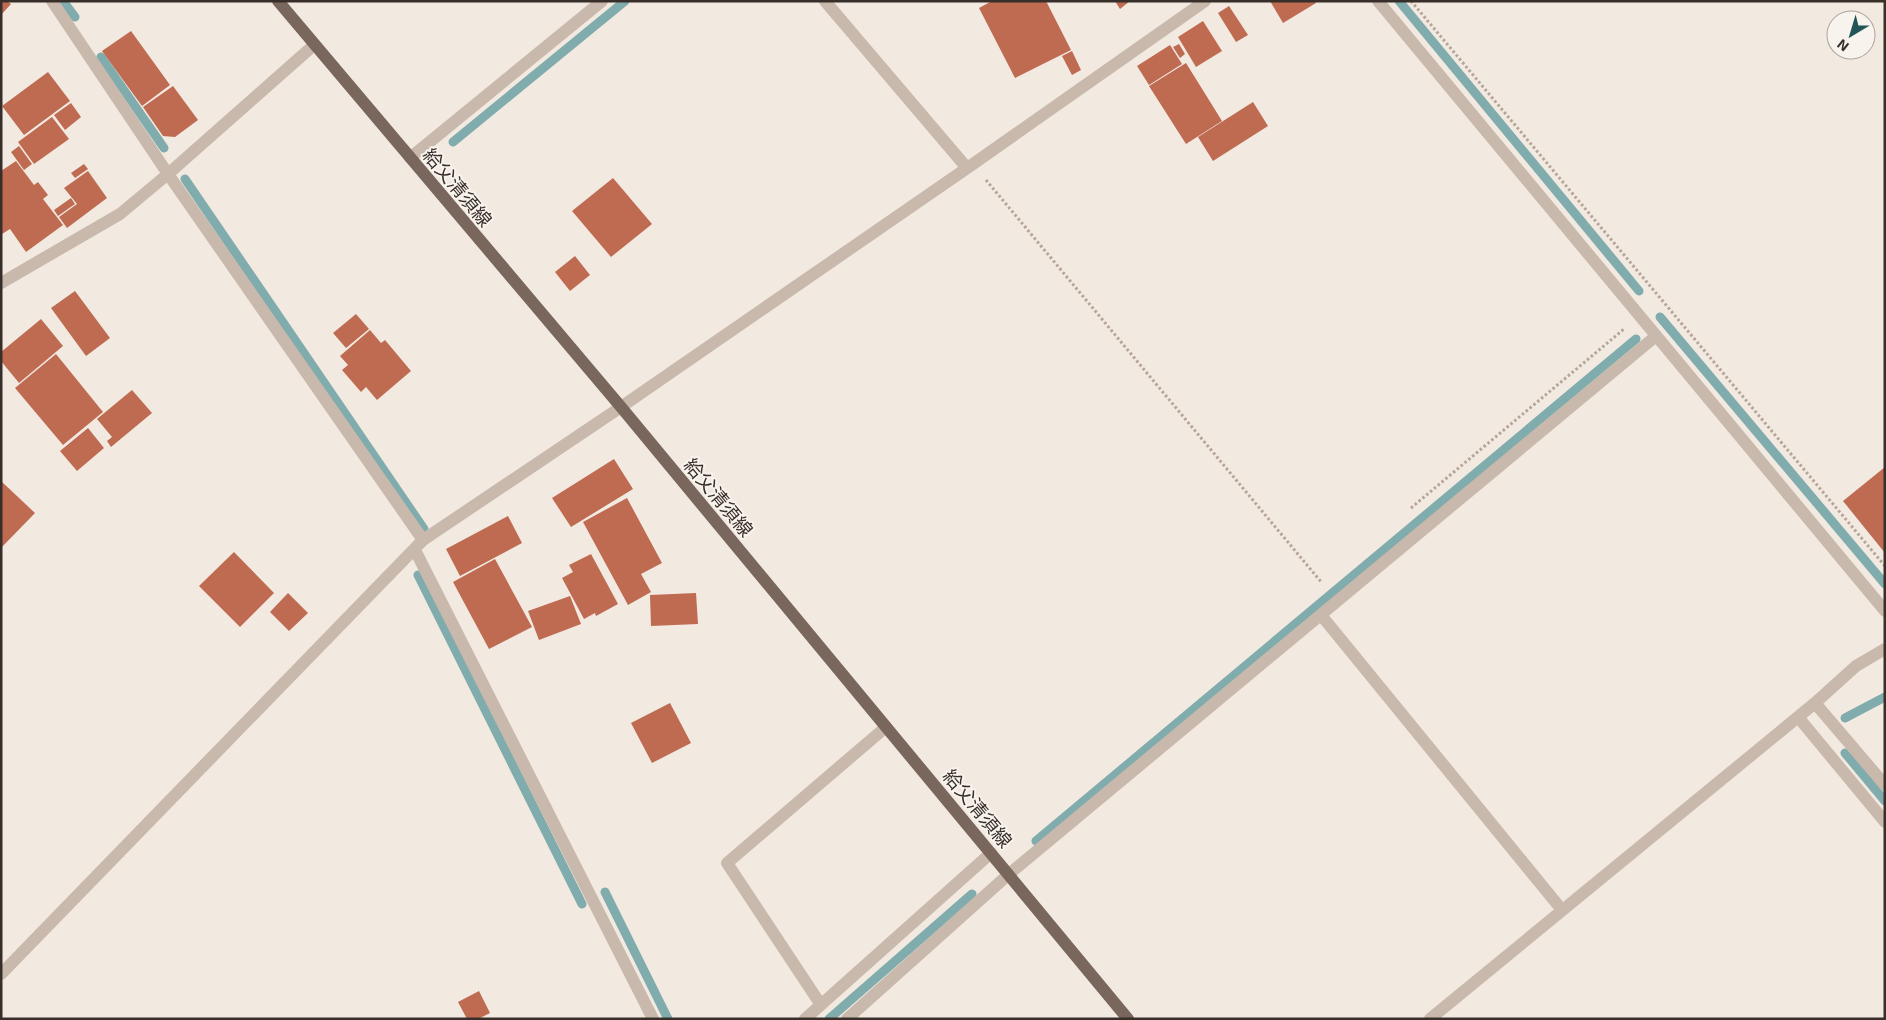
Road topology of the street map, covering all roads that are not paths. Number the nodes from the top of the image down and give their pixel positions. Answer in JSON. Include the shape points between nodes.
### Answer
{"nodes":[{"id":1,"x":52,"y":1,"type":"edge"},
{"id":2,"x":278,"y":1,"type":"edge"},
{"id":3,"x":602,"y":1,"type":"edge"},
{"id":4,"x":825,"y":1,"type":"edge"},
{"id":5,"x":1205,"y":1,"type":"edge"},
{"id":6,"x":1378,"y":1,"type":"edge"},
{"id":7,"x":314,"y":45,"type":"junction"},
{"id":8,"x":410,"y":158,"type":"junction"},
{"id":9,"x":970,"y":166,"type":"junction"},
{"id":10,"x":168,"y":174,"type":"junction"},
{"id":11,"x":1,"y":283,"type":"edge"},
{"id":12,"x":1656,"y":336,"type":"junction"},
{"id":13,"x":621,"y":407,"type":"junction"},
{"id":14,"x":419,"y":545,"type":"junction"},
{"id":15,"x":1885,"y":611,"type":"edge"},
{"id":16,"x":1321,"y":615,"type":"junction"},
{"id":17,"x":1885,"y":649,"type":"edge"},
{"id":18,"x":1815,"y":703,"type":"junction"},
{"id":19,"x":1798,"y":717,"type":"junction"},
{"id":20,"x":886,"y":727,"type":"junction"},
{"id":21,"x":1885,"y":785,"type":"edge"},
{"id":22,"x":1885,"y":822,"type":"edge"},
{"id":23,"x":991,"y":853,"type":"junction"},
{"id":24,"x":1009,"y":874,"type":"junction"},
{"id":25,"x":1562,"y":910,"type":"junction"},
{"id":26,"x":1,"y":974,"type":"edge"},
{"id":27,"x":821,"y":1005,"type":"junction"},
{"id":28,"x":653,"y":1019,"type":"edge"},
{"id":29,"x":805,"y":1019,"type":"edge"},
{"id":30,"x":847,"y":1019,"type":"edge"},
{"id":31,"x":1128,"y":1019,"type":"edge"},
{"id":32,"x":1430,"y":1019,"type":"edge"}],
"edges":[{"from":1,"to":10,"type":"street"},
{"from":2,"to":7,"type":"main road","name":"給父清須線"},
{"from":3,"to":8,"type":"street"},
{"from":4,"to":9,"type":"street"},
{"from":5,"to":9,"type":"street"},
{"from":6,"to":12,"type":"street"},
{"from":7,"to":8,"type":"main road","name":"給父清須線"},
{"from":7,"to":10,"type":"street"},
{"from":8,"to":13,"type":"main road","name":"給父清須線"},
{"from":9,"to":13,"type":"street"},
{"from":10,"to":11,"type":"street","via":[[120,214]]},
{"from":10,"to":14,"type":"street"},
{"from":12,"to":15,"type":"street"},
{"from":12,"to":16,"type":"street"},
{"from":13,"to":14,"type":"street"},
{"from":13,"to":20,"type":"main road","name":"給父清須線"},
{"from":14,"to":26,"type":"street"},
{"from":14,"to":28,"type":"street"},
{"from":16,"to":24,"type":"street"},
{"from":16,"to":25,"type":"street"},
{"from":17,"to":18,"type":"street","via":[[1856,666]]},
{"from":18,"to":19,"type":"street"},
{"from":18,"to":21,"type":"street"},
{"from":19,"to":22,"type":"street"},
{"from":19,"to":25,"type":"street"},
{"from":20,"to":23,"type":"main road","name":"給父清須線"},
{"from":20,"to":27,"type":"street","via":[[727,863]]},
{"from":23,"to":24,"type":"main road","name":"給父清須線"},
{"from":23,"to":27,"type":"street"},
{"from":24,"to":30,"type":"street"},
{"from":24,"to":31,"type":"main road","name":"給父清須線"},
{"from":25,"to":32,"type":"street"},
{"from":27,"to":29,"type":"street"}]}
